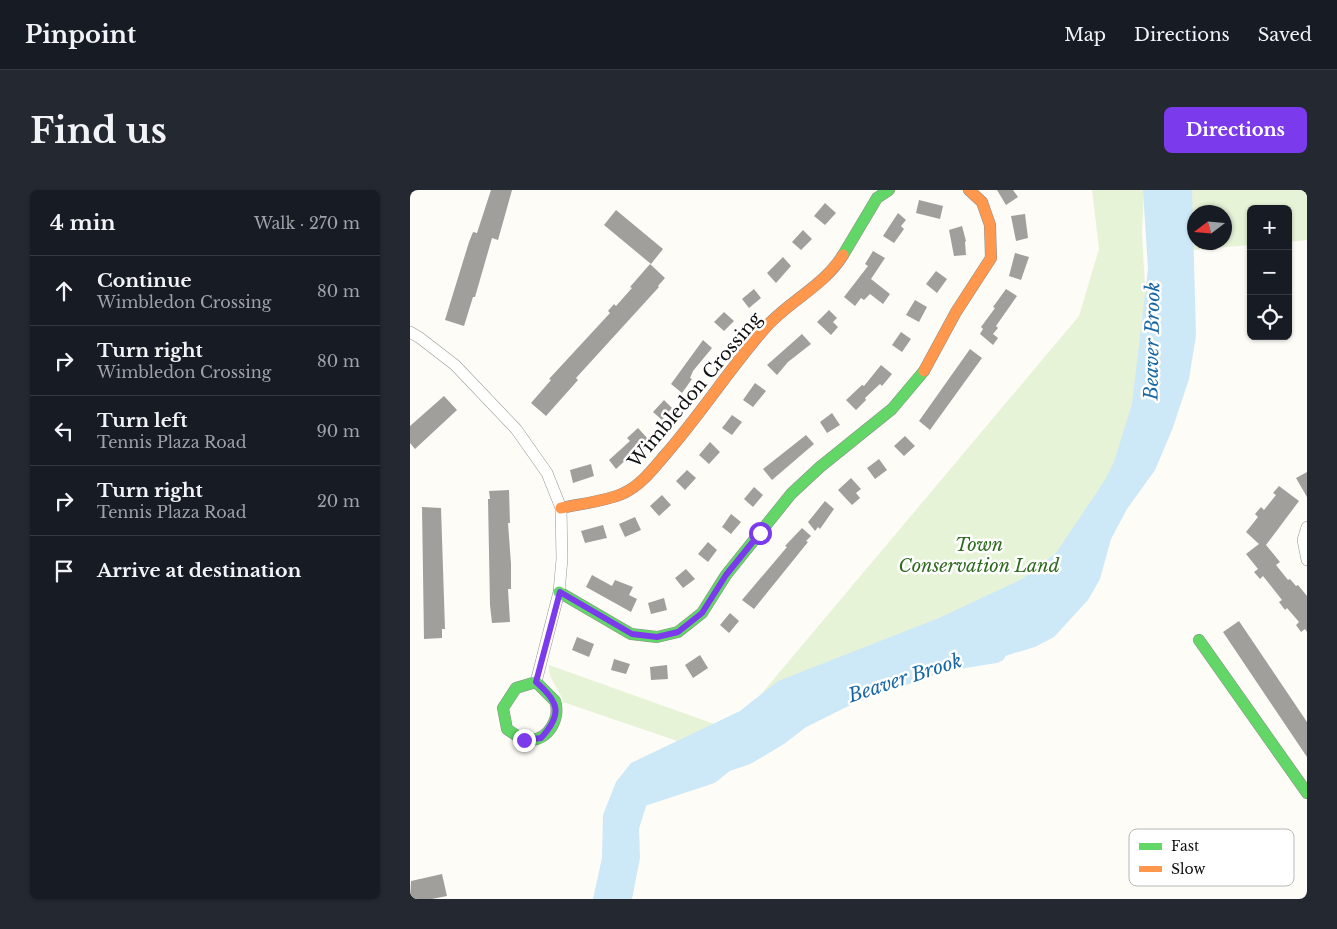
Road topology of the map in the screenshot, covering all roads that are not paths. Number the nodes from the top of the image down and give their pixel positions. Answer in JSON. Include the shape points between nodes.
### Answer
{"nodes":[{"id":1,"x":889,"y":190,"type":"edge"},
{"id":2,"x":969,"y":190,"type":"edge"},
{"id":3,"x":410,"y":332,"type":"edge"},
{"id":4,"x":561,"y":508,"type":"junction"},
{"id":5,"x":1307,"y":527,"type":"edge"},
{"id":6,"x":1307,"y":560,"type":"edge"},
{"id":7,"x":560,"y":592,"type":"junction"},
{"id":8,"x":1199,"y":640,"type":"dead end"},
{"id":9,"x":536,"y":682,"type":"junction"},
{"id":10,"x":1307,"y":793,"type":"edge"}],
"edges":[{"from":1,"to":4,"type":"street","name":"Wimbledon Crossing","via":[[877,198],[838,262],[804,296],[768,325],[695,421],[642,481],[623,494]]},
{"from":2,"to":7,"type":"street","via":[[982,202],[990,225],[991,258],[956,312],[923,373],[892,409],[791,494],[726,575],[702,613],[678,632],[657,637],[632,634]]},
{"from":3,"to":4,"type":"street","via":[[455,365],[516,429],[547,474]]},
{"from":4,"to":7,"type":"street"},
{"from":5,"to":6,"type":"street","via":[[1303,540]]},
{"from":7,"to":9,"type":"street"},
{"from":8,"to":10,"type":"street"},
{"from":9,"to":9,"type":"street","via":[[550,694],[556,707],[553,725],[541,738],[524,740],[507,729],[503,708],[516,688]]}]}
